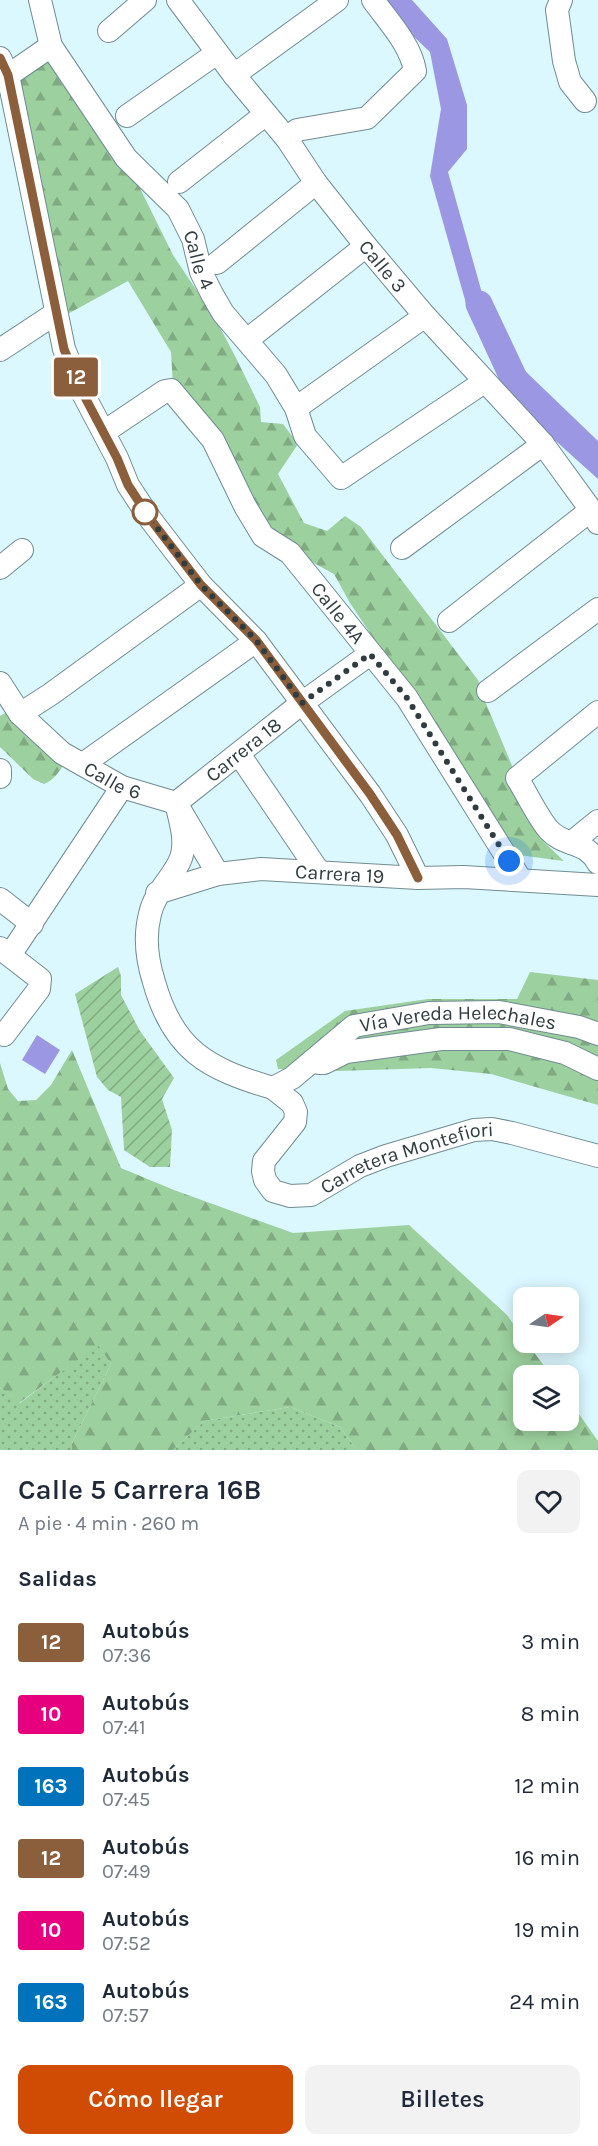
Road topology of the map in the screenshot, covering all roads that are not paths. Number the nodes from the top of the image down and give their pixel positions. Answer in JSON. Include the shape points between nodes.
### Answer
{"nodes":[{"id":1,"x":40,"y":0,"type":"edge"},
{"id":2,"x":146,"y":0,"type":"edge"},
{"id":3,"x":337,"y":0,"type":"edge"},
{"id":4,"x":373,"y":0,"type":"edge"},
{"id":5,"x":561,"y":0,"type":"edge"},
{"id":6,"x":182,"y":1,"type":"edge"},
{"id":7,"x":109,"y":30,"type":"dead end"},
{"id":8,"x":51,"y":46,"type":"junction"},
{"id":9,"x":217,"y":53,"type":"junction"},
{"id":10,"x":3,"y":71,"type":"edge"},
{"id":11,"x":234,"y":75,"type":"junction"},
{"id":12,"x":585,"y":101,"type":"dead end"},
{"id":13,"x":266,"y":114,"type":"junction"},
{"id":14,"x":127,"y":116,"type":"dead end"},
{"id":15,"x":287,"y":139,"type":"junction"},
{"id":16,"x":179,"y":182,"type":"dead end"},
{"id":17,"x":316,"y":183,"type":"junction"},
{"id":18,"x":366,"y":246,"type":"junction"},
{"id":19,"x":217,"y":262,"type":"dead end"},
{"id":20,"x":56,"y":313,"type":"junction"},
{"id":21,"x":425,"y":316,"type":"junction"},
{"id":22,"x":247,"y":339,"type":"junction"},
{"id":23,"x":0,"y":350,"type":"edge"},
{"id":24,"x":484,"y":382,"type":"junction"},
{"id":25,"x":296,"y":408,"type":"junction"},
{"id":26,"x":104,"y":432,"type":"junction"},
{"id":27,"x":543,"y":444,"type":"junction"},
{"id":28,"x":595,"y":516,"type":"edge"},
{"id":29,"x":402,"y":548,"type":"dead end"},
{"id":30,"x":22,"y":550,"type":"dead end"},
{"id":31,"x":0,"y":568,"type":"edge"},
{"id":32,"x":201,"y":585,"type":"junction"},
{"id":33,"x":598,"y":609,"type":"edge"},
{"id":34,"x":449,"y":621,"type":"dead end"},
{"id":35,"x":256,"y":640,"type":"junction"},
{"id":36,"x":370,"y":654,"type":"junction"},
{"id":37,"x":0,"y":683,"type":"edge"},
{"id":38,"x":488,"y":691,"type":"dead end"},
{"id":39,"x":302,"y":703,"type":"junction"},
{"id":40,"x":598,"y":712,"type":"edge"},
{"id":41,"x":20,"y":714,"type":"junction"},
{"id":42,"x":239,"y":754,"type":"junction"},
{"id":43,"x":83,"y":764,"type":"junction"},
{"id":44,"x":0,"y":770,"type":"edge"},
{"id":45,"x":0,"y":777,"type":"edge"},
{"id":46,"x":122,"y":787,"type":"junction"},
{"id":47,"x":176,"y":804,"type":"junction"},
{"id":48,"x":598,"y":821,"type":"edge"},
{"id":49,"x":571,"y":843,"type":"junction"},
{"id":50,"x":598,"y":862,"type":"edge"},
{"id":51,"x":319,"y":872,"type":"junction"},
{"id":52,"x":218,"y":874,"type":"junction"},
{"id":53,"x":418,"y":878,"type":"junction"},
{"id":54,"x":521,"y":880,"type":"junction"},
{"id":55,"x":598,"y":885,"type":"edge"},
{"id":56,"x":158,"y":894,"type":"junction"},
{"id":57,"x":0,"y":899,"type":"edge"},
{"id":58,"x":33,"y":924,"type":"junction"},
{"id":59,"x":5,"y":952,"type":"edge"},
{"id":60,"x":598,"y":1034,"type":"edge"},
{"id":61,"x":4,"y":1035,"type":"dead end"},
{"id":62,"x":311,"y":1062,"type":"junction"},
{"id":63,"x":598,"y":1069,"type":"edge"},
{"id":64,"x":273,"y":1088,"type":"junction"},
{"id":65,"x":598,"y":1156,"type":"edge"}],
"edges":[{"from":1,"to":8,"type":"street"},
{"from":2,"to":7,"type":"street"},
{"from":3,"to":11,"type":"street"},
{"from":4,"to":15,"type":"street","via":[[396,32],[415,71],[367,118],[297,130]]},
{"from":5,"to":12,"type":"street","via":[[557,10],[564,61],[570,82]]},
{"from":6,"to":9,"type":"street","name":"Calle 3"},
{"from":8,"to":10,"type":"street"},
{"from":8,"to":22,"type":"street","name":"Calle 4","via":[[126,158],[178,209],[193,238],[201,272],[212,294]]},
{"from":9,"to":11,"type":"street","name":"Calle 3"},
{"from":9,"to":14,"type":"street"},
{"from":10,"to":20,"type":"street"},
{"from":11,"to":13,"type":"street","name":"Calle 3"},
{"from":13,"to":15,"type":"street","name":"Calle 3"},
{"from":13,"to":16,"type":"street"},
{"from":15,"to":17,"type":"street","name":"Calle 3"},
{"from":17,"to":18,"type":"street","name":"Calle 3"},
{"from":17,"to":19,"type":"street"},
{"from":18,"to":21,"type":"street","name":"Calle 3"},
{"from":18,"to":22,"type":"street"},
{"from":20,"to":23,"type":"street"},
{"from":20,"to":26,"type":"street","via":[[64,349]]},
{"from":21,"to":24,"type":"street","name":"Calle 3"},
{"from":21,"to":25,"type":"street"},
{"from":22,"to":25,"type":"street","name":"Calle 4"},
{"from":24,"to":25,"type":"street","name":"Calle 4","via":[[341,478],[304,436]]},
{"from":24,"to":27,"type":"street","name":"Calle 3"},
{"from":26,"to":32,"type":"street","via":[[128,485]]},
{"from":26,"to":36,"type":"street","name":"Calle 4A","via":[[171,390],[213,441],[263,536],[290,553]]},
{"from":27,"to":28,"type":"street","name":"Calle 3"},
{"from":27,"to":29,"type":"street"},
{"from":28,"to":34,"type":"street"},
{"from":30,"to":31,"type":"street"},
{"from":32,"to":35,"type":"street"},
{"from":32,"to":41,"type":"street"},
{"from":33,"to":38,"type":"street"},
{"from":35,"to":39,"type":"street"},
{"from":35,"to":43,"type":"street"},
{"from":36,"to":39,"type":"street","name":"Carrera 18"},
{"from":36,"to":54,"type":"street","name":"Calle 4A","via":[[407,698]]},
{"from":37,"to":41,"type":"street","name":"Calle 6"},
{"from":39,"to":42,"type":"street","name":"Carrera 18"},
{"from":39,"to":53,"type":"street","via":[[386,818]]},
{"from":40,"to":49,"type":"street","via":[[517,778],[549,831]]},
{"from":41,"to":43,"type":"street","name":"Calle 6","via":[[62,753]]},
{"from":42,"to":47,"type":"street","name":"Carrera 18"},
{"from":42,"to":51,"type":"street"},
{"from":43,"to":46,"type":"street","name":"Calle 6"},
{"from":44,"to":45,"type":"street"},
{"from":46,"to":47,"type":"street","name":"Calle 6"},
{"from":46,"to":58,"type":"street"},
{"from":47,"to":52,"type":"street"},
{"from":47,"to":56,"type":"street","via":[[183,832],[181,857]]},
{"from":48,"to":49,"type":"street"},
{"from":49,"to":50,"type":"street","via":[[586,847]]},
{"from":51,"to":52,"type":"street","name":"Carrera 19","via":[[261,869]]},
{"from":51,"to":53,"type":"street","name":"Carrera 19"},
{"from":52,"to":56,"type":"street","name":"Carrera 19"},
{"from":53,"to":54,"type":"street","name":"Carrera 19"},
{"from":54,"to":55,"type":"street","name":"Carrera 19"},
{"from":56,"to":64,"type":"street","via":[[149,914],[147,957],[170,1025],[186,1046],[206,1062]]},
{"from":57,"to":58,"type":"street"},
{"from":58,"to":59,"type":"street"},
{"from":59,"to":61,"type":"street","via":[[41,983]]},
{"from":60,"to":62,"type":"street","name":"Vía Vereda Helechales","via":[[500,1012],[429,1013],[354,1026]]},
{"from":62,"to":63,"type":"street","via":[[324,1063],[346,1052],[441,1039],[509,1039],[565,1053]]},
{"from":62,"to":64,"type":"street","name":"Vía Vereda Helechales"},
{"from":64,"to":65,"type":"street","name":"Carretera Montefiori","via":[[292,1104],[295,1122],[264,1161],[262,1171],[273,1191],[290,1196],[311,1195],[360,1166],[474,1130],[512,1133]]}]}
